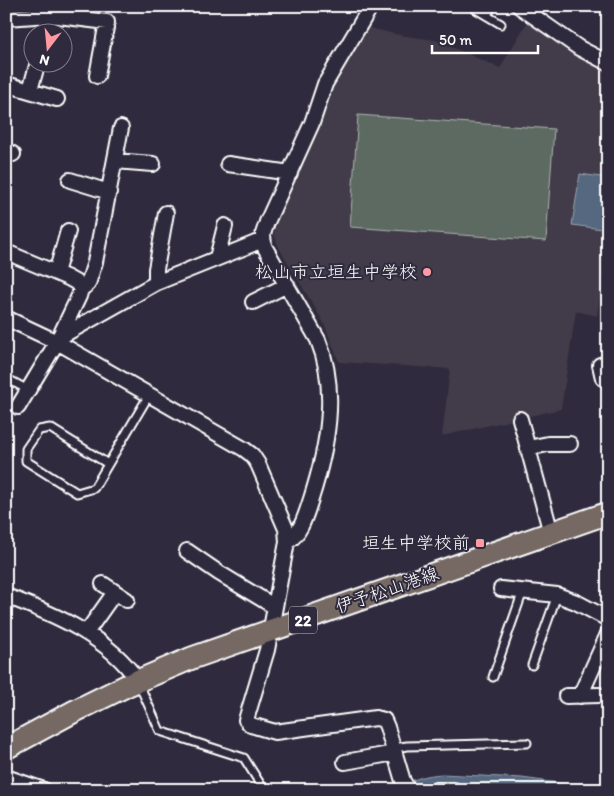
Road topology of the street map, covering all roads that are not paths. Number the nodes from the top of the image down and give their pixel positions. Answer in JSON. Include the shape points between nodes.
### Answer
{"nodes":[{"id":1,"x":371,"y":6,"type":"edge"},
{"id":2,"x":492,"y":6,"type":"edge"},
{"id":3,"x":474,"y":8,"type":"dead end"},
{"id":4,"x":524,"y":8,"type":"edge"},
{"id":5,"x":50,"y":15,"type":"junction"},
{"id":6,"x":487,"y":15,"type":"junction"},
{"id":7,"x":6,"y":18,"type":"edge"},
{"id":8,"x":48,"y":22,"type":"edge"},
{"id":9,"x":501,"y":24,"type":"dead end"},
{"id":10,"x":608,"y":63,"type":"edge"},
{"id":11,"x":35,"y":72,"type":"edge"},
{"id":12,"x":97,"y":76,"type":"dead end"},
{"id":13,"x":6,"y":84,"type":"edge"},
{"id":14,"x":30,"y":90,"type":"junction"},
{"id":15,"x":57,"y":99,"type":"dead end"},
{"id":16,"x":121,"y":128,"type":"dead end"},
{"id":17,"x":115,"y":162,"type":"junction"},
{"id":18,"x":153,"y":164,"type":"dead end"},
{"id":19,"x":228,"y":164,"type":"dead end"},
{"id":20,"x":290,"y":173,"type":"junction"},
{"id":21,"x":70,"y":180,"type":"dead end"},
{"id":22,"x":109,"y":192,"type":"junction"},
{"id":23,"x":166,"y":213,"type":"dead end"},
{"id":24,"x":225,"y":226,"type":"dead end"},
{"id":25,"x":68,"y":231,"type":"dead end"},
{"id":26,"x":263,"y":240,"type":"junction"},
{"id":27,"x":6,"y":252,"type":"edge"},
{"id":28,"x":217,"y":258,"type":"junction"},
{"id":29,"x":56,"y":274,"type":"junction"},
{"id":30,"x":156,"y":282,"type":"junction"},
{"id":31,"x":287,"y":285,"type":"junction"},
{"id":32,"x":81,"y":289,"type":"junction"},
{"id":33,"x":253,"y":302,"type":"dead end"},
{"id":34,"x":6,"y":318,"type":"edge"},
{"id":35,"x":58,"y":339,"type":"junction"},
{"id":36,"x":608,"y":364,"type":"edge"},
{"id":37,"x":6,"y":378,"type":"edge"},
{"id":38,"x":603,"y":378,"type":"dead end"},
{"id":39,"x":28,"y":390,"type":"junction"},
{"id":40,"x":149,"y":395,"type":"junction"},
{"id":41,"x":18,"y":406,"type":"dead end"},
{"id":42,"x":520,"y":419,"type":"dead end"},
{"id":43,"x":570,"y":444,"type":"dead end"},
{"id":44,"x":528,"y":448,"type":"junction"},
{"id":45,"x":108,"y":464,"type":"junction"},
{"id":46,"x":608,"y":513,"type":"edge"},
{"id":47,"x":551,"y":533,"type":"junction"},
{"id":48,"x":287,"y":542,"type":"junction"},
{"id":49,"x":188,"y":551,"type":"dead end"},
{"id":50,"x":103,"y":584,"type":"dead end"},
{"id":51,"x":501,"y":589,"type":"dead end"},
{"id":52,"x":523,"y":591,"type":"junction"},
{"id":53,"x":16,"y":595,"type":"edge"},
{"id":54,"x":557,"y":595,"type":"junction"},
{"id":55,"x":275,"y":607,"type":"junction"},
{"id":56,"x":608,"y":618,"type":"edge"},
{"id":57,"x":270,"y":632,"type":"junction"},
{"id":58,"x":86,"y":633,"type":"junction"},
{"id":59,"x":608,"y":634,"type":"edge"},
{"id":60,"x":532,"y":664,"type":"dead end"},
{"id":61,"x":493,"y":677,"type":"dead end"},
{"id":62,"x":138,"y":681,"type":"junction"},
{"id":63,"x":603,"y":695,"type":"edge"},
{"id":64,"x":566,"y":696,"type":"dead end"},
{"id":65,"x":580,"y":696,"type":"junction"},
{"id":66,"x":527,"y":743,"type":"dead end"},
{"id":67,"x":6,"y":748,"type":"edge"},
{"id":68,"x":394,"y":751,"type":"junction"},
{"id":69,"x":345,"y":762,"type":"dead end"},
{"id":70,"x":6,"y":777,"type":"edge"},
{"id":71,"x":405,"y":785,"type":"edge"},
{"id":72,"x":44,"y":790,"type":"edge"},
{"id":73,"x":264,"y":790,"type":"edge"},
{"id":74,"x":436,"y":790,"type":"edge"},
{"id":75,"x":454,"y":790,"type":"edge"}],
"edges":[{"from":1,"to":20,"type":"street","via":[[325,84]]},
{"from":2,"to":6,"type":"lane"},
{"from":3,"to":6,"type":"lane"},
{"from":4,"to":10,"type":"street","via":[[579,48]]},
{"from":5,"to":7,"type":"street"},
{"from":5,"to":8,"type":"street"},
{"from":5,"to":12,"type":"street","via":[[107,22]]},
{"from":6,"to":9,"type":"lane"},
{"from":11,"to":14,"type":"street"},
{"from":13,"to":14,"type":"street"},
{"from":14,"to":15,"type":"street"},
{"from":16,"to":17,"type":"street"},
{"from":17,"to":18,"type":"street"},
{"from":17,"to":22,"type":"street"},
{"from":19,"to":20,"type":"street"},
{"from":20,"to":26,"type":"street","via":[[267,222]]},
{"from":21,"to":22,"type":"street"},
{"from":22,"to":32,"type":"street","via":[[95,262],[88,284]]},
{"from":23,"to":30,"type":"street"},
{"from":24,"to":28,"type":"street"},
{"from":25,"to":29,"type":"street"},
{"from":26,"to":28,"type":"street"},
{"from":26,"to":31,"type":"street"},
{"from":27,"to":29,"type":"street"},
{"from":28,"to":30,"type":"street"},
{"from":29,"to":32,"type":"street","via":[[77,283]]},
{"from":30,"to":35,"type":"street"},
{"from":31,"to":33,"type":"street"},
{"from":31,"to":48,"type":"street","via":[[323,354],[328,386],[328,416],[320,469],[306,512],[294,538]]},
{"from":32,"to":35,"type":"street"},
{"from":34,"to":35,"type":"street"},
{"from":35,"to":39,"type":"street"},
{"from":35,"to":40,"type":"street"},
{"from":36,"to":38,"type":"street","via":[[600,365]]},
{"from":37,"to":39,"type":"lane"},
{"from":39,"to":41,"type":"street"},
{"from":40,"to":45,"type":"lane"},
{"from":40,"to":48,"type":"street","via":[[252,455],[283,521]]},
{"from":42,"to":44,"type":"street"},
{"from":43,"to":44,"type":"street"},
{"from":44,"to":47,"type":"street"},
{"from":45,"to":45,"type":"lane","via":[[94,488],[77,493],[26,461],[26,449],[38,430],[50,428]]},
{"from":46,"to":47,"type":"main road","name":"伊予松山港線","number":"22"},
{"from":47,"to":57,"type":"main road","name":"伊予松山港線","number":"22"},
{"from":48,"to":55,"type":"street"},
{"from":49,"to":55,"type":"street"},
{"from":50,"to":58,"type":"street","via":[[121,596]]},
{"from":51,"to":52,"type":"street"},
{"from":52,"to":54,"type":"street"},
{"from":52,"to":61,"type":"lane"},
{"from":53,"to":58,"type":"street"},
{"from":54,"to":56,"type":"street"},
{"from":54,"to":60,"type":"lane"},
{"from":55,"to":57,"type":"street"},
{"from":57,"to":62,"type":"main road","name":"伊予松山港線","number":"22","via":[[192,658]]},
{"from":57,"to":68,"type":"street","via":[[268,650],[246,720],[251,725],[275,732],[376,718],[384,720],[388,727]]},
{"from":58,"to":62,"type":"street","via":[[112,653]]},
{"from":59,"to":65,"type":"street"},
{"from":62,"to":67,"type":"main road","name":"伊予松山港線","number":"22"},
{"from":62,"to":73,"type":"lane","via":[[160,731],[244,758]]},
{"from":63,"to":65,"type":"street"},
{"from":64,"to":65,"type":"street"},
{"from":66,"to":68,"type":"lane","via":[[407,746]]},
{"from":68,"to":69,"type":"street"},
{"from":68,"to":71,"type":"street"},
{"from":70,"to":72,"type":"street"},
{"from":74,"to":75,"type":"street"}]}
